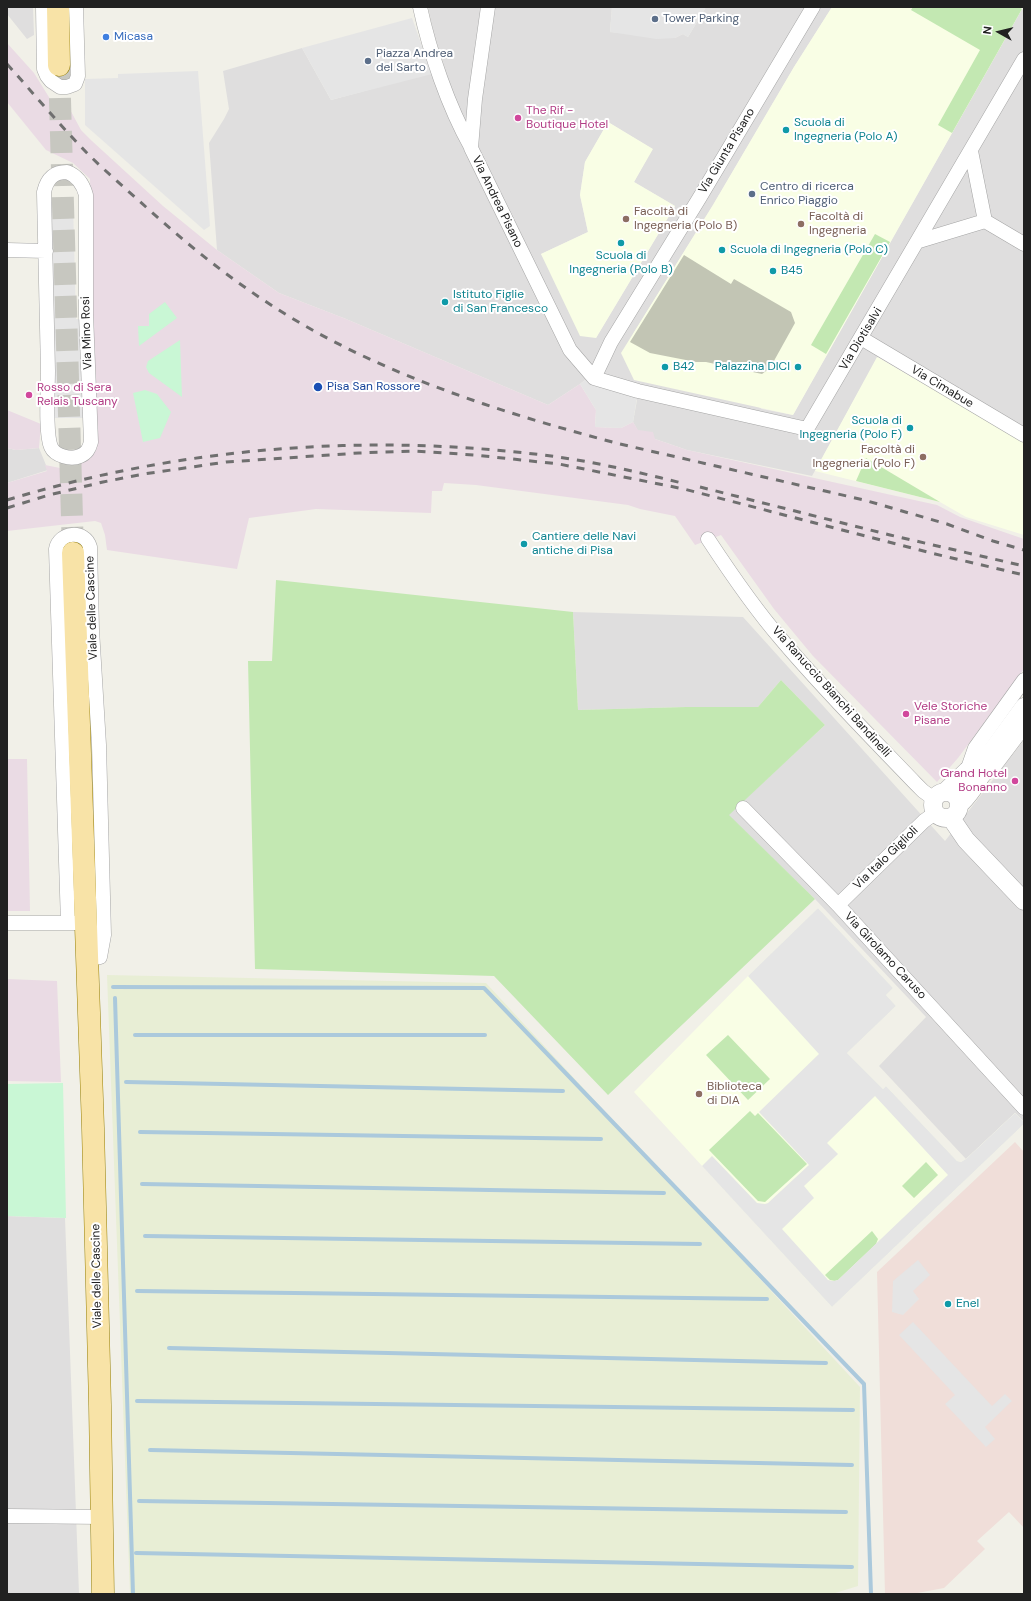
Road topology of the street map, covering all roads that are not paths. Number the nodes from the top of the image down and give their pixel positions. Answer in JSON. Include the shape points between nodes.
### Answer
{"nodes":[{"id":1,"x":43,"y":7,"type":"edge"},
{"id":2,"x":58,"y":7,"type":"edge"},
{"id":3,"x":76,"y":7,"type":"edge"},
{"id":4,"x":420,"y":7,"type":"edge"},
{"id":5,"x":488,"y":7,"type":"edge"},
{"id":6,"x":813,"y":7,"type":"edge"},
{"id":7,"x":1024,"y":59,"type":"edge"},
{"id":8,"x":60,"y":65,"type":"tunnel mouth"},
{"id":9,"x":475,"y":99,"type":"junction"},
{"id":10,"x":452,"y":107,"type":"junction"},
{"id":11,"x":471,"y":148,"type":"junction"},
{"id":12,"x":971,"y":151,"type":"junction"},
{"id":13,"x":984,"y":221,"type":"junction"},
{"id":14,"x":918,"y":241,"type":"junction"},
{"id":15,"x":1024,"y":244,"type":"edge"},
{"id":16,"x":7,"y":250,"type":"edge"},
{"id":17,"x":46,"y":251,"type":"junction"},
{"id":18,"x":861,"y":338,"type":"junction"},
{"id":19,"x":594,"y":378,"type":"junction"},
{"id":20,"x":1024,"y":435,"type":"edge"},
{"id":21,"x":708,"y":539,"type":"dead end"},
{"id":22,"x":73,"y":553,"type":"tunnel mouth"},
{"id":23,"x":1024,"y":680,"type":"edge"},
{"id":24,"x":1024,"y":707,"type":"edge"},
{"id":25,"x":1024,"y":727,"type":"edge"},
{"id":26,"x":972,"y":775,"type":"junction"},
{"id":27,"x":945,"y":805,"type":"junction"},
{"id":28,"x":743,"y":808,"type":"dead end"},
{"id":29,"x":1024,"y":901,"type":"edge"},
{"id":30,"x":838,"y":905,"type":"junction"},
{"id":31,"x":7,"y":923,"type":"edge"},
{"id":32,"x":77,"y":923,"type":"junction"},
{"id":33,"x":86,"y":959,"type":"junction"},
{"id":34,"x":1024,"y":1108,"type":"edge"},
{"id":35,"x":7,"y":1516,"type":"edge"},
{"id":36,"x":102,"y":1517,"type":"junction"},
{"id":37,"x":103,"y":1594,"type":"edge"}],
"edges":[{"from":1,"to":3,"type":"street","via":[[44,69],[51,81],[60,87],[75,84],[78,76]]},
{"from":2,"to":8,"type":"main road"},
{"from":4,"to":10,"type":"street","via":[[429,43]]},
{"from":5,"to":9,"type":"street","name":"Via Andrea Pisano"},
{"from":6,"to":19,"type":"street","name":"Via Giunta Pisano","via":[[611,342]]},
{"from":7,"to":12,"type":"street","name":"Via Diotisalvi"},
{"from":9,"to":10,"type":"street"},
{"from":9,"to":11,"type":"street","name":"Via Andrea Pisano"},
{"from":10,"to":11,"type":"street"},
{"from":11,"to":19,"type":"street","name":"Via Andrea Pisano","via":[[565,342]]},
{"from":12,"to":13,"type":"street"},
{"from":12,"to":14,"type":"street","name":"Via Diotisalvi"},
{"from":13,"to":14,"type":"street"},
{"from":13,"to":15,"type":"street"},
{"from":14,"to":18,"type":"street","name":"Via Diotisalvi"},
{"from":16,"to":17,"type":"street"},
{"from":17,"to":17,"type":"street","name":"Via Mino Rosi","via":[[49,442],[55,452],[74,458],[86,453],[91,442],[86,314],[86,195],[82,183],[67,172],[52,176],[44,192]]},
{"from":18,"to":19,"type":"street","name":"Via Diotisalvi","via":[[807,429],[638,391]]},
{"from":18,"to":20,"type":"street","name":"Via Cimabue"},
{"from":21,"to":27,"type":"street","name":"Via Ranuccio Bianchi Bandinelli","via":[[780,638],[823,687],[920,788]]},
{"from":22,"to":32,"type":"main road","name":"Viale delle Cascine"},
{"from":23,"to":26,"type":"street","via":[[975,748]]},
{"from":24,"to":26,"type":"street"},
{"from":25,"to":26,"type":"street","via":[[996,764]]},
{"from":26,"to":27,"type":"street","via":[[966,798]]},
{"from":27,"to":29,"type":"street","via":[[966,840]]},
{"from":27,"to":30,"type":"street","name":"Via Italo Giglioli","via":[[924,821]]},
{"from":28,"to":30,"type":"street","name":"Via Girolamo Caruso"},
{"from":30,"to":34,"type":"street","name":"Via Girolamo Caruso"},
{"from":31,"to":32,"type":"street"},
{"from":32,"to":33,"type":"main road","name":"Viale delle Cascine"},
{"from":32,"to":33,"type":"street","name":"Viale delle Cascine","via":[[56,549],[63,537],[73,535],[84,537],[90,547],[100,775],[104,934],[100,957]]},
{"from":33,"to":36,"type":"main road","name":"Viale delle Cascine","via":[[93,1128]]},
{"from":35,"to":36,"type":"street"},
{"from":36,"to":37,"type":"main road","name":"Viale delle Cascine"}]}
